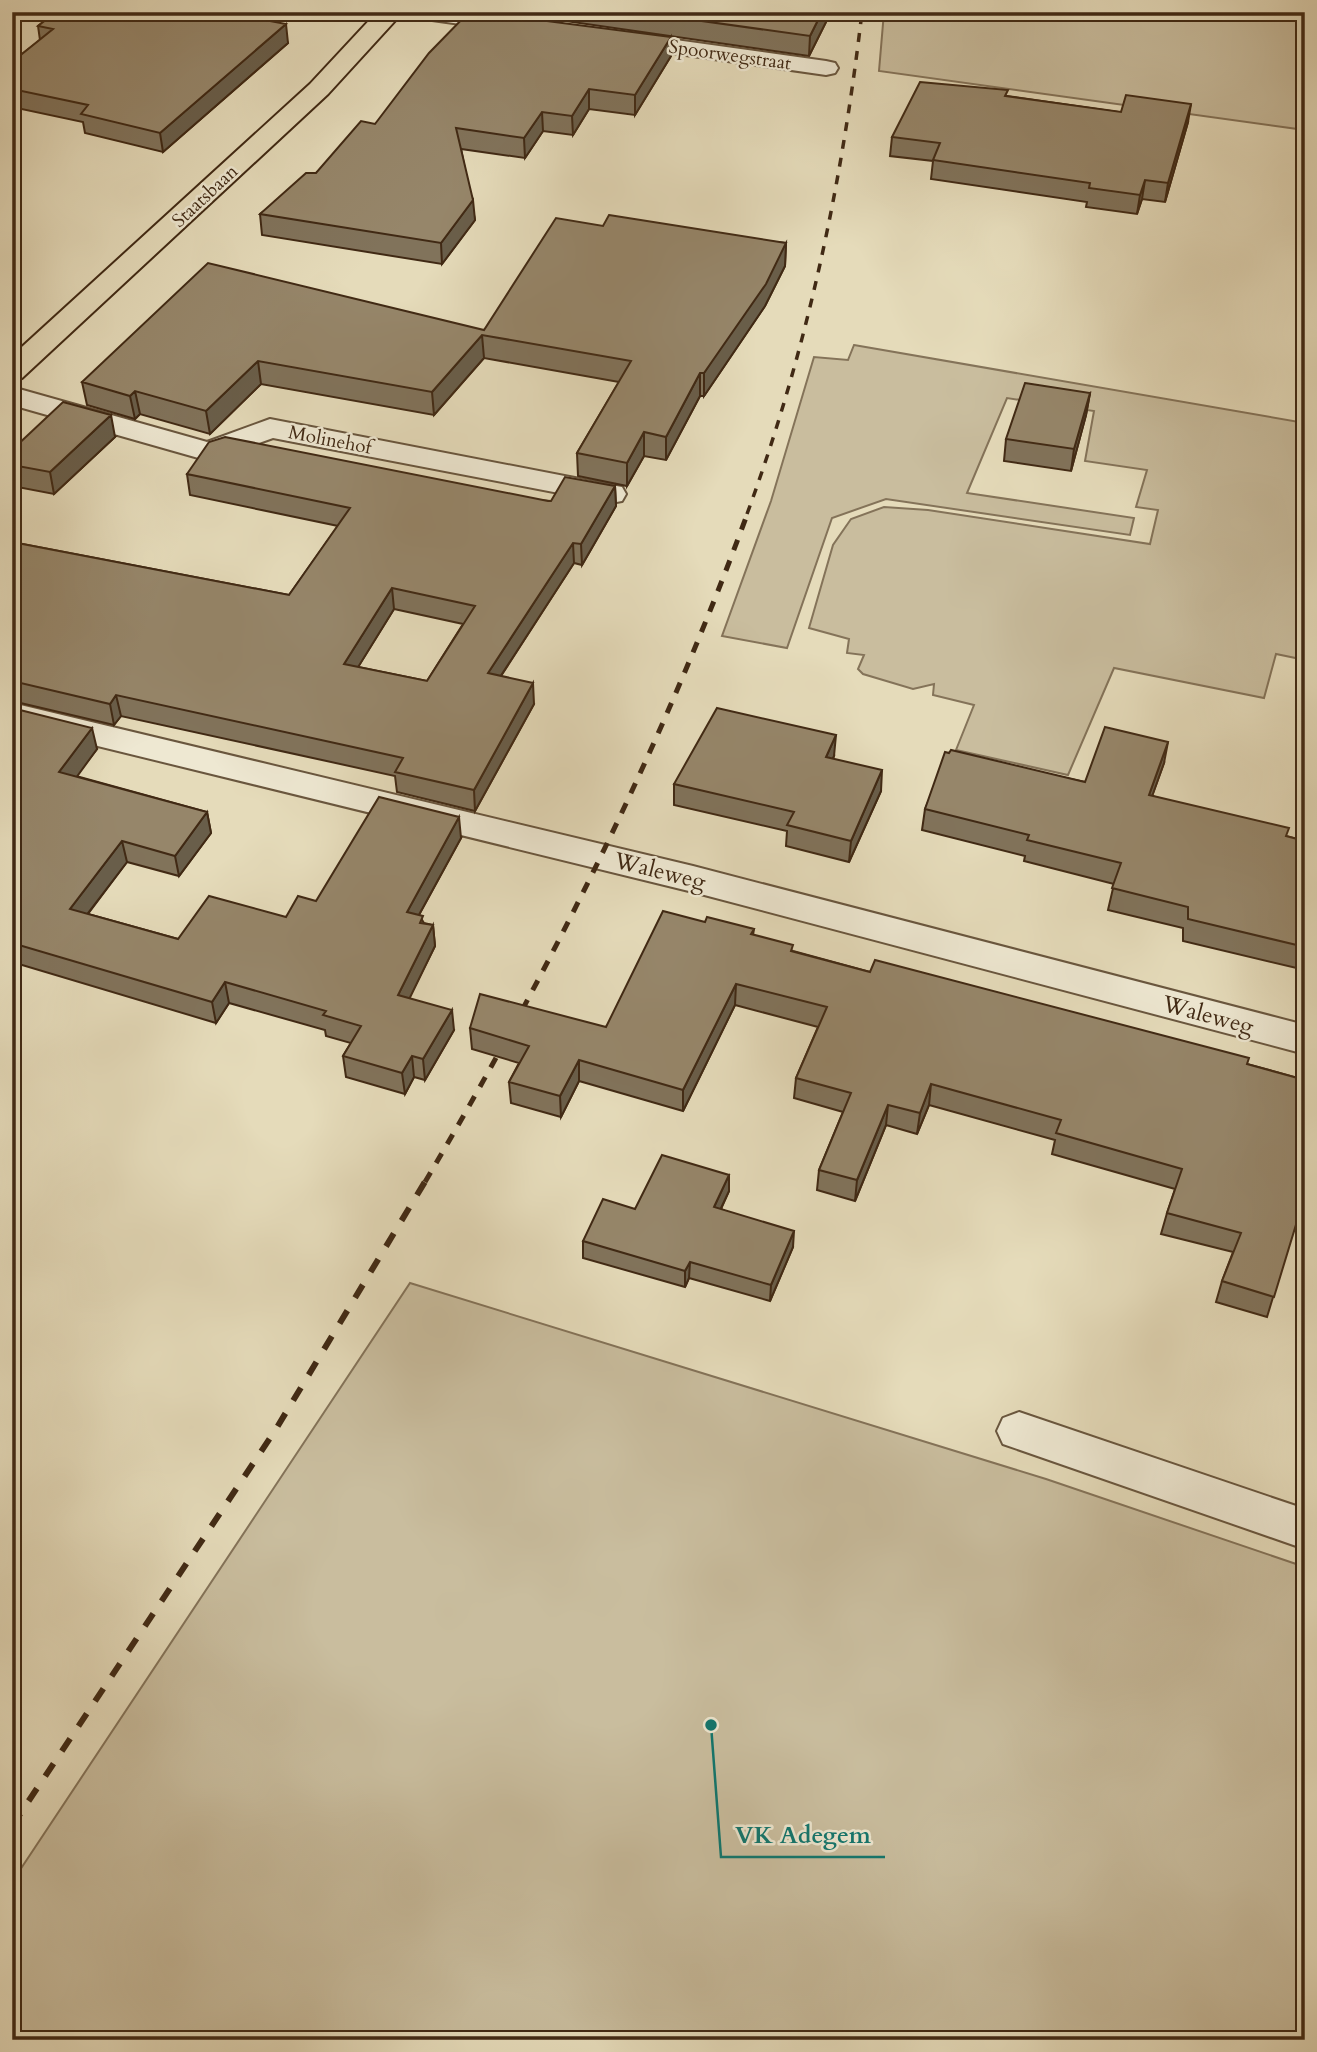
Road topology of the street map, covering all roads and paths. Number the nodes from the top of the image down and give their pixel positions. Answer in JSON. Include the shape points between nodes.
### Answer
{"nodes":[{"id":1,"x":391,"y":12,"type":"edge"},
{"id":2,"x":425,"y":12,"type":"edge"},
{"id":3,"x":543,"y":29,"type":"edge"},
{"id":4,"x":597,"y":36,"type":"edge"},
{"id":5,"x":826,"y":68,"type":"dead end"},
{"id":6,"x":12,"y":372,"type":"edge"},
{"id":7,"x":12,"y":396,"type":"edge"},
{"id":8,"x":614,"y":495,"type":"edge"},
{"id":9,"x":12,"y":714,"type":"edge"},
{"id":10,"x":1305,"y":1040,"type":"edge"},
{"id":11,"x":1019,"y":1431,"type":"dead end"},
{"id":12,"x":1305,"y":1529,"type":"edge"}],
"edges":[{"from":1,"to":6,"type":"main road","name":"Staatsbaan","via":[[319,89]]},
{"from":2,"to":3,"type":"street"},
{"from":4,"to":5,"type":"street","name":"Spoorwegstraat"},
{"from":7,"to":8,"type":"street","name":"Molinehof","via":[[209,452],[270,428]]},
{"from":9,"to":10,"type":"street","name":"Waleweg","via":[[680,876]]},
{"from":11,"to":12,"type":"street"}]}
